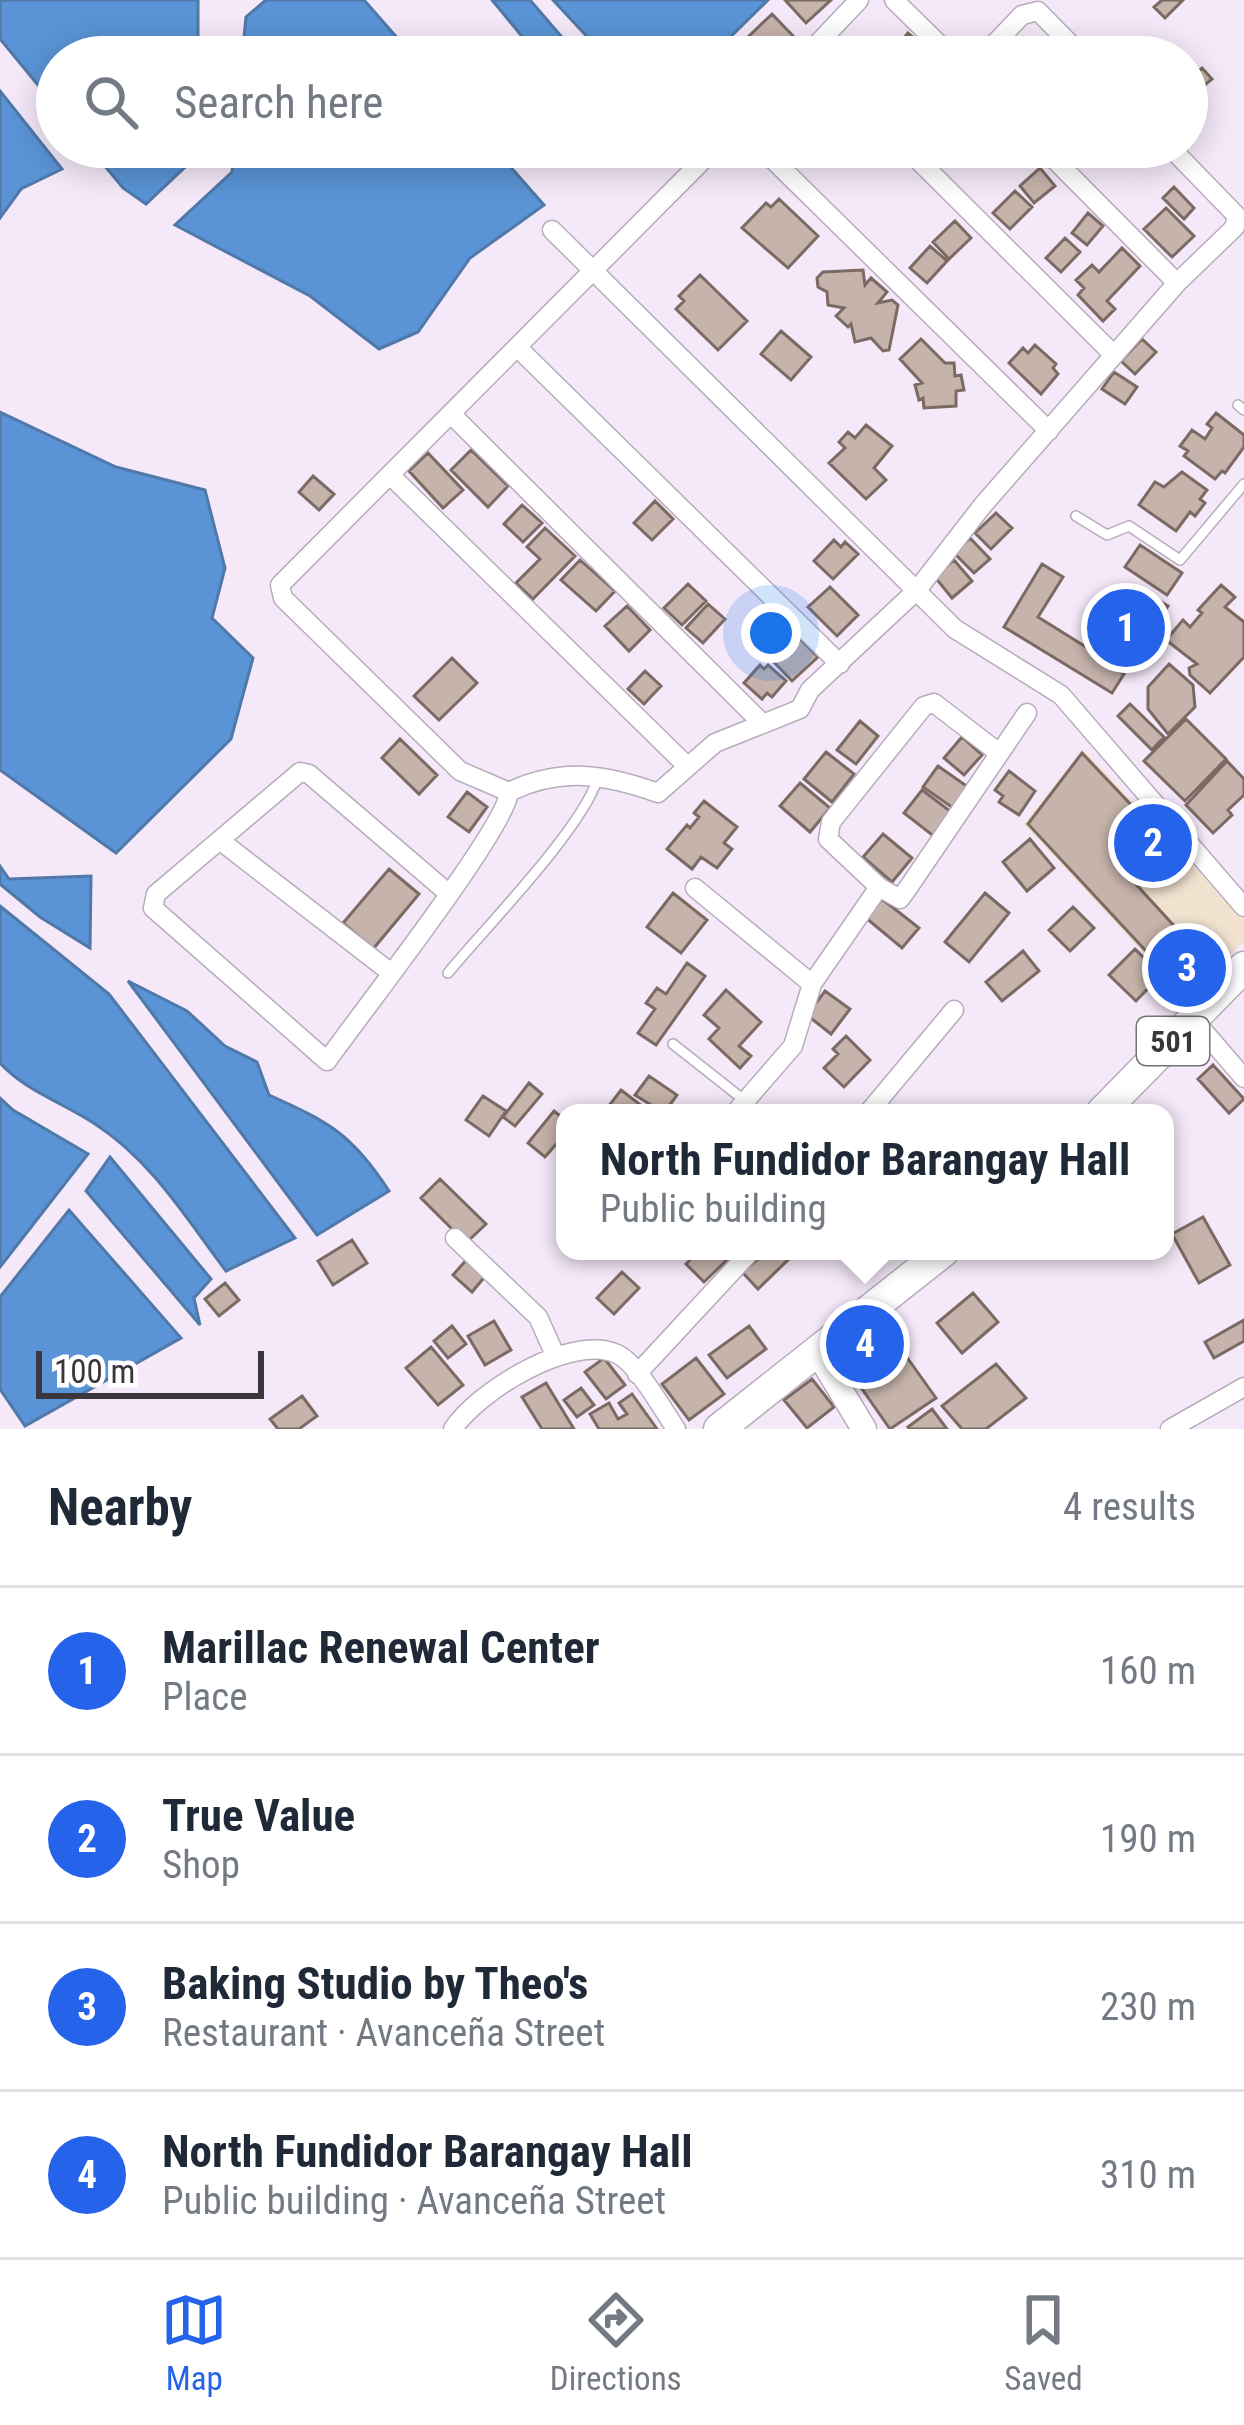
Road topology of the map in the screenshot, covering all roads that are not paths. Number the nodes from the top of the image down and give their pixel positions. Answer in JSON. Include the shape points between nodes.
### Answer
{"nodes":[{"id":1,"x":859,"y":0,"type":"edge"},
{"id":2,"x":894,"y":0,"type":"edge"},
{"id":3,"x":828,"y":36,"type":"edge"},
{"id":4,"x":931,"y":36,"type":"edge"},
{"id":5,"x":1002,"y":36,"type":"edge"},
{"id":6,"x":1062,"y":36,"type":"edge"},
{"id":7,"x":695,"y":168,"type":"edge"},
{"id":8,"x":781,"y":168,"type":"edge"},
{"id":9,"x":926,"y":168,"type":"edge"},
{"id":10,"x":1063,"y":168,"type":"edge"},
{"id":11,"x":1190,"y":168,"type":"edge"},
{"id":12,"x":552,"y":230,"type":"dead end"},
{"id":13,"x":593,"y":271,"type":"junction"},
{"id":14,"x":1177,"y":283,"type":"junction"},
{"id":15,"x":518,"y":348,"type":"junction"},
{"id":16,"x":1114,"y":355,"type":"junction"},
{"id":17,"x":451,"y":414,"type":"junction"},
{"id":18,"x":1049,"y":431,"type":"junction"},
{"id":19,"x":390,"y":475,"type":"junction"},
{"id":20,"x":1244,"y":484,"type":"edge"},
{"id":21,"x":1076,"y":516,"type":"dead end"},
{"id":22,"x":917,"y":590,"type":"junction"},
{"id":23,"x":840,"y":664,"type":"junction"},
{"id":24,"x":1027,"y":713,"type":"dead end"},
{"id":25,"x":762,"y":723,"type":"junction"},
{"id":26,"x":999,"y":753,"type":"junction"},
{"id":27,"x":687,"y":766,"type":"junction"},
{"id":28,"x":598,"y":775,"type":"junction"},
{"id":29,"x":509,"y":792,"type":"junction"},
{"id":30,"x":222,"y":842,"type":"junction"},
{"id":31,"x":1227,"y":882,"type":"junction"},
{"id":32,"x":879,"y":887,"type":"junction"},
{"id":33,"x":695,"y":888,"type":"dead end"},
{"id":34,"x":448,"y":892,"type":"junction"},
{"id":35,"x":1244,"y":895,"type":"edge"},
{"id":36,"x":1244,"y":907,"type":"edge"},
{"id":37,"x":1244,"y":967,"type":"edge"},
{"id":38,"x":390,"y":972,"type":"junction"},
{"id":39,"x":448,"y":974,"type":"dead end"},
{"id":40,"x":812,"y":984,"type":"junction"},
{"id":41,"x":953,"y":1010,"type":"dead end"},
{"id":42,"x":1194,"y":1020,"type":"junction"},
{"id":43,"x":673,"y":1044,"type":"dead end"},
{"id":44,"x":1244,"y":1078,"type":"edge"},
{"id":45,"x":738,"y":1104,"type":"edge"},
{"id":46,"x":742,"y":1104,"type":"edge"},
{"id":47,"x":875,"y":1104,"type":"edge"},
{"id":48,"x":1110,"y":1104,"type":"edge"},
{"id":49,"x":455,"y":1238,"type":"dead end"},
{"id":50,"x":743,"y":1260,"type":"edge"},
{"id":51,"x":933,"y":1260,"type":"edge"},
{"id":52,"x":818,"y":1353,"type":"junction"},
{"id":53,"x":556,"y":1358,"type":"junction"},
{"id":54,"x":637,"y":1374,"type":"junction"},
{"id":55,"x":1244,"y":1387,"type":"edge"},
{"id":56,"x":1208,"y":1411,"type":"junction"},
{"id":57,"x":453,"y":1429,"type":"edge"},
{"id":58,"x":676,"y":1429,"type":"edge"},
{"id":59,"x":719,"y":1429,"type":"edge"},
{"id":60,"x":864,"y":1429,"type":"edge"},
{"id":61,"x":1170,"y":1429,"type":"edge"},
{"id":62,"x":1219,"y":1429,"type":"edge"}],
"edges":[{"from":1,"to":3,"type":"street"},
{"from":2,"to":4,"type":"street"},
{"from":5,"to":6,"type":"street","via":[[1038,11]]},
{"from":7,"to":13,"type":"street"},
{"from":8,"to":18,"type":"street"},
{"from":9,"to":16,"type":"street"},
{"from":10,"to":14,"type":"street"},
{"from":11,"to":14,"type":"street","via":[[1236,215],[1235,227]]},
{"from":12,"to":13,"type":"street"},
{"from":13,"to":15,"type":"street"},
{"from":13,"to":22,"type":"street"},
{"from":14,"to":16,"type":"street"},
{"from":15,"to":17,"type":"street"},
{"from":15,"to":23,"type":"street"},
{"from":16,"to":18,"type":"street"},
{"from":17,"to":19,"type":"street"},
{"from":17,"to":25,"type":"street"},
{"from":18,"to":22,"type":"street"},
{"from":19,"to":27,"type":"street"},
{"from":19,"to":29,"type":"street","via":[[280,592],[460,771]]},
{"from":20,"to":21,"type":"lane","via":[[1180,560],[1129,526],[1107,535]]},
{"from":22,"to":23,"type":"street"},
{"from":22,"to":31,"type":"street","via":[[955,629],[1061,695]]},
{"from":23,"to":25,"type":"street","via":[[800,709]]},
{"from":24,"to":26,"type":"street"},
{"from":25,"to":27,"type":"street","via":[[715,743]]},
{"from":26,"to":32,"type":"street","via":[[900,899]]},
{"from":26,"to":32,"type":"street","via":[[934,703],[925,706],[829,828],[828,839]]},
{"from":27,"to":28,"type":"street","via":[[658,793]]},
{"from":28,"to":29,"type":"street","via":[[552,776]]},
{"from":28,"to":39,"type":"lane","via":[[580,811]]},
{"from":29,"to":34,"type":"street","via":[[501,818]]},
{"from":30,"to":34,"type":"street","via":[[304,772]]},
{"from":30,"to":38,"type":"street"},
{"from":30,"to":38,"type":"street","via":[[156,894],[155,913],[327,1061]]},
{"from":31,"to":35,"type":"street"},
{"from":31,"to":36,"type":"street"},
{"from":32,"to":40,"type":"street"},
{"from":33,"to":40,"type":"street"},
{"from":34,"to":38,"type":"street"},
{"from":37,"to":42,"type":"main road","number":"501"},
{"from":40,"to":46,"type":"street","via":[[793,1046]]},
{"from":41,"to":47,"type":"street"},
{"from":42,"to":44,"type":"street"},
{"from":42,"to":48,"type":"main road","number":"501"},
{"from":43,"to":45,"type":"lane"},
{"from":49,"to":53,"type":"street","via":[[538,1317]]},
{"from":50,"to":54,"type":"street"},
{"from":51,"to":52,"type":"main road"},
{"from":52,"to":59,"type":"main road"},
{"from":52,"to":60,"type":"street"},
{"from":53,"to":54,"type":"street","via":[[616,1353]]},
{"from":53,"to":57,"type":"street","via":[[499,1385]]},
{"from":54,"to":58,"type":"street"},
{"from":55,"to":56,"type":"street"},
{"from":56,"to":61,"type":"street"},
{"from":56,"to":62,"type":"street"}]}
